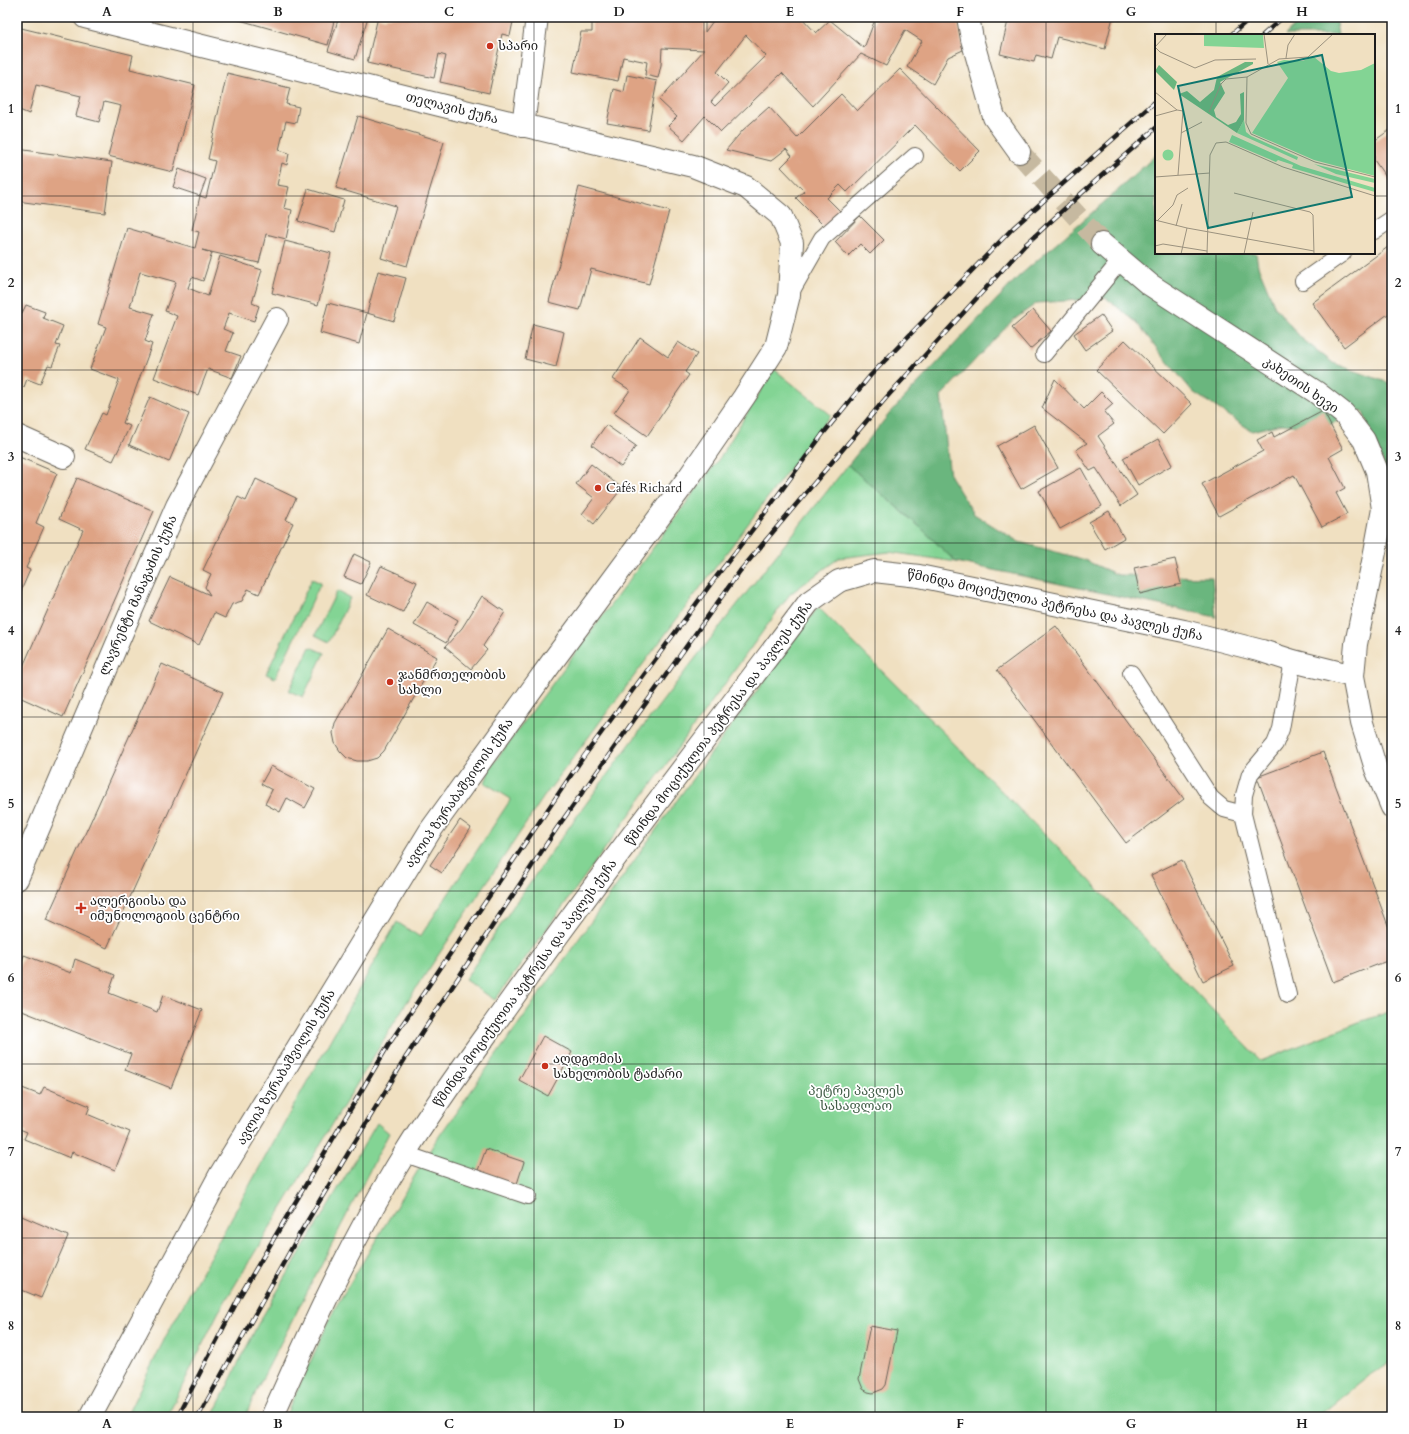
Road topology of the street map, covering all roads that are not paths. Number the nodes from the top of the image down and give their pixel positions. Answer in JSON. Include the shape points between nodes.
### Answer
{"nodes":[{"id":1,"x":84,"y":17,"type":"edge"},
{"id":2,"x":536,"y":17,"type":"edge"},
{"id":3,"x":968,"y":17,"type":"edge"},
{"id":4,"x":523,"y":126,"type":"junction"},
{"id":5,"x":1019,"y":152,"type":"tunnel mouth"},
{"id":6,"x":915,"y":156,"type":"dead end"},
{"id":7,"x":1392,"y":219,"type":"edge"},
{"id":8,"x":1375,"y":230,"type":"edge"},
{"id":9,"x":792,"y":243,"type":"joint"},
{"id":10,"x":1102,"y":244,"type":"tunnel mouth"},
{"id":11,"x":1342,"y":254,"type":"edge"},
{"id":12,"x":1121,"y":260,"type":"junction"},
{"id":13,"x":1303,"y":281,"type":"dead end"},
{"id":14,"x":789,"y":295,"type":"junction"},
{"id":15,"x":276,"y":320,"type":"dead end"},
{"id":16,"x":1044,"y":354,"type":"dead end"},
{"id":17,"x":17,"y":436,"type":"edge"},
{"id":18,"x":64,"y":457,"type":"dead end"},
{"id":19,"x":1293,"y":661,"type":"junction"},
{"id":20,"x":1131,"y":673,"type":"dead end"},
{"id":21,"x":1353,"y":676,"type":"junction"},
{"id":22,"x":1392,"y":807,"type":"edge"},
{"id":23,"x":1242,"y":814,"type":"junction"},
{"id":24,"x":17,"y":879,"type":"edge"},
{"id":25,"x":1288,"y":995,"type":"dead end"},
{"id":26,"x":405,"y":1154,"type":"junction"},
{"id":27,"x":528,"y":1196,"type":"dead end"},
{"id":28,"x":90,"y":1417,"type":"edge"},
{"id":29,"x":272,"y":1417,"type":"edge"}],
"edges":[{"from":1,"to":4,"type":"street","name":"თელავის ქუჩა"},
{"from":2,"to":4,"type":"street"},
{"from":3,"to":5,"type":"street","via":[[994,117]]},
{"from":4,"to":9,"type":"street","name":"თელავის ქუჩა","via":[[693,166],[746,187],[781,216]]},
{"from":6,"to":14,"type":"lane","via":[[822,238]]},
{"from":7,"to":8,"type":"lane"},
{"from":9,"to":14,"type":"street","name":"ავლიპ ზურაბაშვილის ქუჩა"},
{"from":10,"to":12,"type":"street","name":"კახეთის ხევი"},
{"from":11,"to":13,"type":"lane"},
{"from":12,"to":16,"type":"lane"},
{"from":12,"to":21,"type":"street","name":"კახეთის ხევი","via":[[1149,284],[1316,392],[1344,414],[1364,440],[1377,471],[1383,509],[1356,644]]},
{"from":14,"to":28,"type":"street","name":"ავლიპ ზურაბაშვილის ქუჩა","via":[[776,347],[744,397],[689,477],[430,831],[220,1175]]},
{"from":15,"to":24,"type":"street","name":"ლავრენტი მანაგაძის ქუჩა","via":[[177,506]]},
{"from":17,"to":18,"type":"street"},
{"from":19,"to":21,"type":"street","name":"წმინდა მოციქულთა პეტრესა და პავლეს ქუჩა"},
{"from":19,"to":23,"type":"lane","via":[[1281,728],[1275,744],[1250,774]]},
{"from":19,"to":26,"type":"street","name":"წმინდა მოციქულთა პეტრესა და პავლეს ქუჩა","via":[[1184,631],[919,576],[874,571],[839,581],[809,602],[559,932],[444,1092]]},
{"from":20,"to":23,"type":"lane","via":[[1211,798],[1224,809]]},
{"from":21,"to":22,"type":"street","via":[[1362,723],[1376,769]]},
{"from":23,"to":25,"type":"lane"},
{"from":26,"to":27,"type":"lane"},
{"from":26,"to":29,"type":"street","name":"წმინდა მოციქულთა პეტრესა და პავლეს ქუჩა","via":[[370,1214],[315,1321]]}]}
